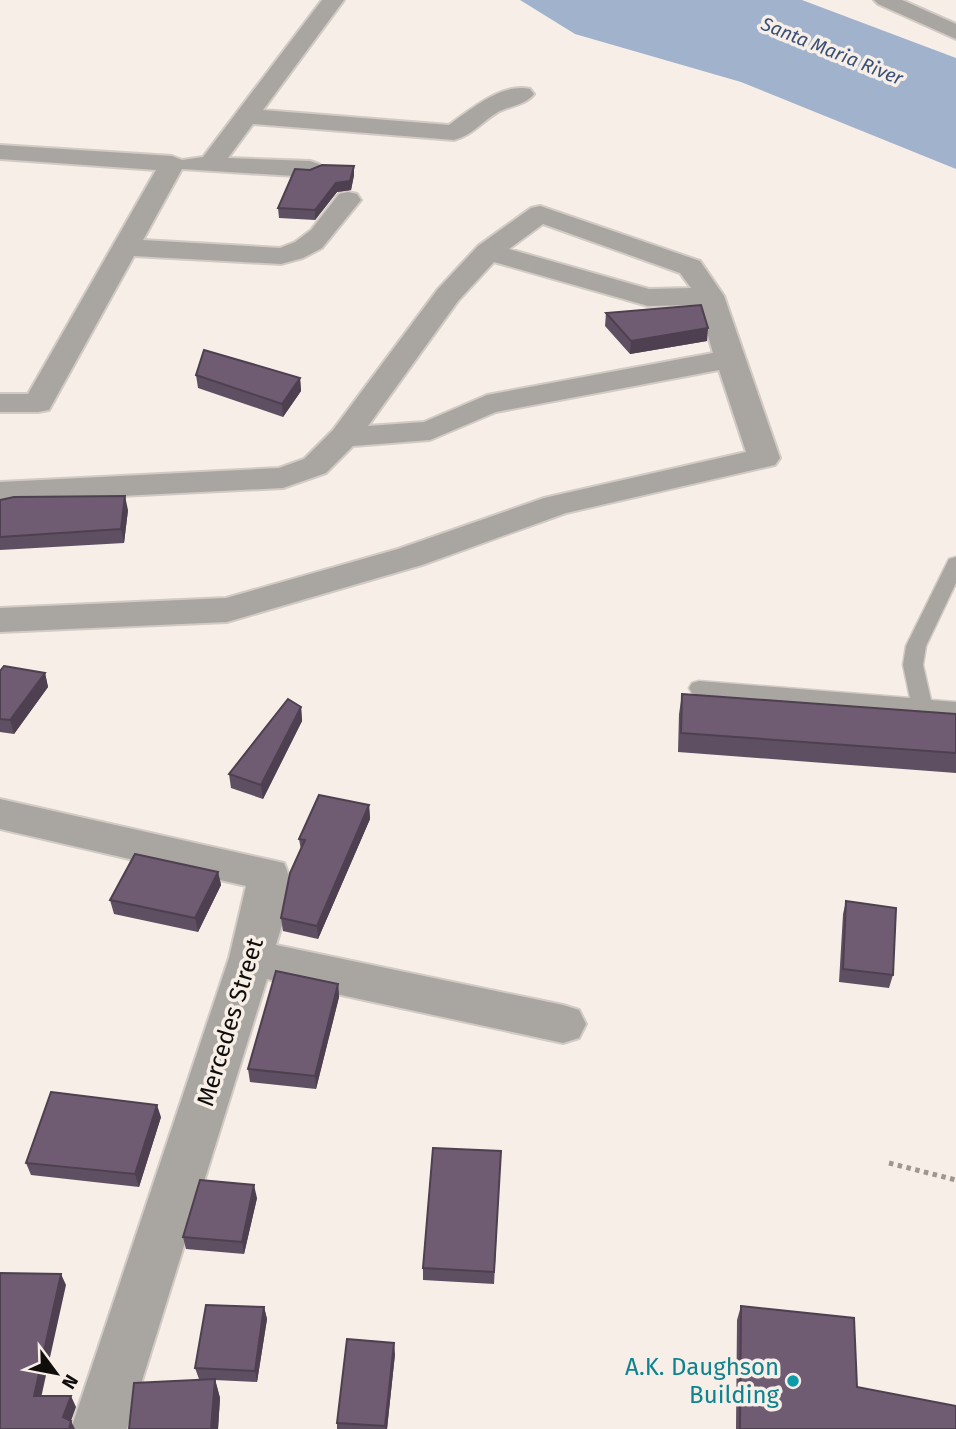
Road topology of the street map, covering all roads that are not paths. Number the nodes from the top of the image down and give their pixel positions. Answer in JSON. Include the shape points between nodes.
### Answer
{"nodes":[{"id":1,"x":333,"y":0,"type":"edge"},
{"id":2,"x":885,"y":0,"type":"edge"},
{"id":3,"x":956,"y":32,"type":"edge"},
{"id":4,"x":522,"y":94,"type":"dead end"},
{"id":5,"x":248,"y":116,"type":"junction"},
{"id":6,"x":0,"y":152,"type":"edge"},
{"id":7,"x":172,"y":164,"type":"junction"},
{"id":8,"x":210,"y":165,"type":"junction"},
{"id":9,"x":310,"y":169,"type":"edge"},
{"id":10,"x":348,"y":200,"type":"dead end"},
{"id":11,"x":124,"y":247,"type":"junction"},
{"id":12,"x":488,"y":252,"type":"junction"},
{"id":13,"x":710,"y":296,"type":"junction"},
{"id":14,"x":730,"y":359,"type":"junction"},
{"id":15,"x":0,"y":403,"type":"edge"},
{"id":16,"x":344,"y":437,"type":"junction"},
{"id":17,"x":0,"y":492,"type":"edge"},
{"id":18,"x":956,"y":563,"type":"edge"},
{"id":19,"x":0,"y":620,"type":"edge"},
{"id":20,"x":699,"y":688,"type":"dead end"},
{"id":21,"x":922,"y":705,"type":"junction"},
{"id":22,"x":956,"y":709,"type":"edge"},
{"id":23,"x":0,"y":814,"type":"edge"},
{"id":24,"x":251,"y":958,"type":"junction"},
{"id":25,"x":563,"y":1024,"type":"dead end"},
{"id":26,"x":99,"y":1429,"type":"edge"}],
"edges":[{"from":1,"to":5,"type":"street"},
{"from":2,"to":3,"type":"street"},
{"from":4,"to":5,"type":"street","via":[[491,107],[454,133]]},
{"from":5,"to":8,"type":"street"},
{"from":6,"to":7,"type":"street"},
{"from":7,"to":8,"type":"street"},
{"from":7,"to":11,"type":"street"},
{"from":8,"to":9,"type":"street"},
{"from":10,"to":11,"type":"street","via":[[315,243],[281,256]]},
{"from":11,"to":15,"type":"street","via":[[38,403]]},
{"from":12,"to":13,"type":"street","via":[[648,298]]},
{"from":12,"to":13,"type":"street","via":[[540,214],[690,267]]},
{"from":12,"to":16,"type":"street","via":[[447,295]]},
{"from":13,"to":14,"type":"street"},
{"from":14,"to":16,"type":"street","via":[[487,404],[430,431]]},
{"from":14,"to":19,"type":"street","via":[[764,458],[556,505],[410,557],[227,610]]},
{"from":16,"to":17,"type":"street","via":[[315,466],[283,478]]},
{"from":18,"to":21,"type":"lane","via":[[916,646],[913,665]]},
{"from":20,"to":21,"type":"lane"},
{"from":21,"to":22,"type":"lane"},
{"from":23,"to":24,"type":"street","name":"Mercedes Street","via":[[269,875]]},
{"from":24,"to":25,"type":"street"},
{"from":24,"to":26,"type":"street","name":"Mercedes Street"}]}
